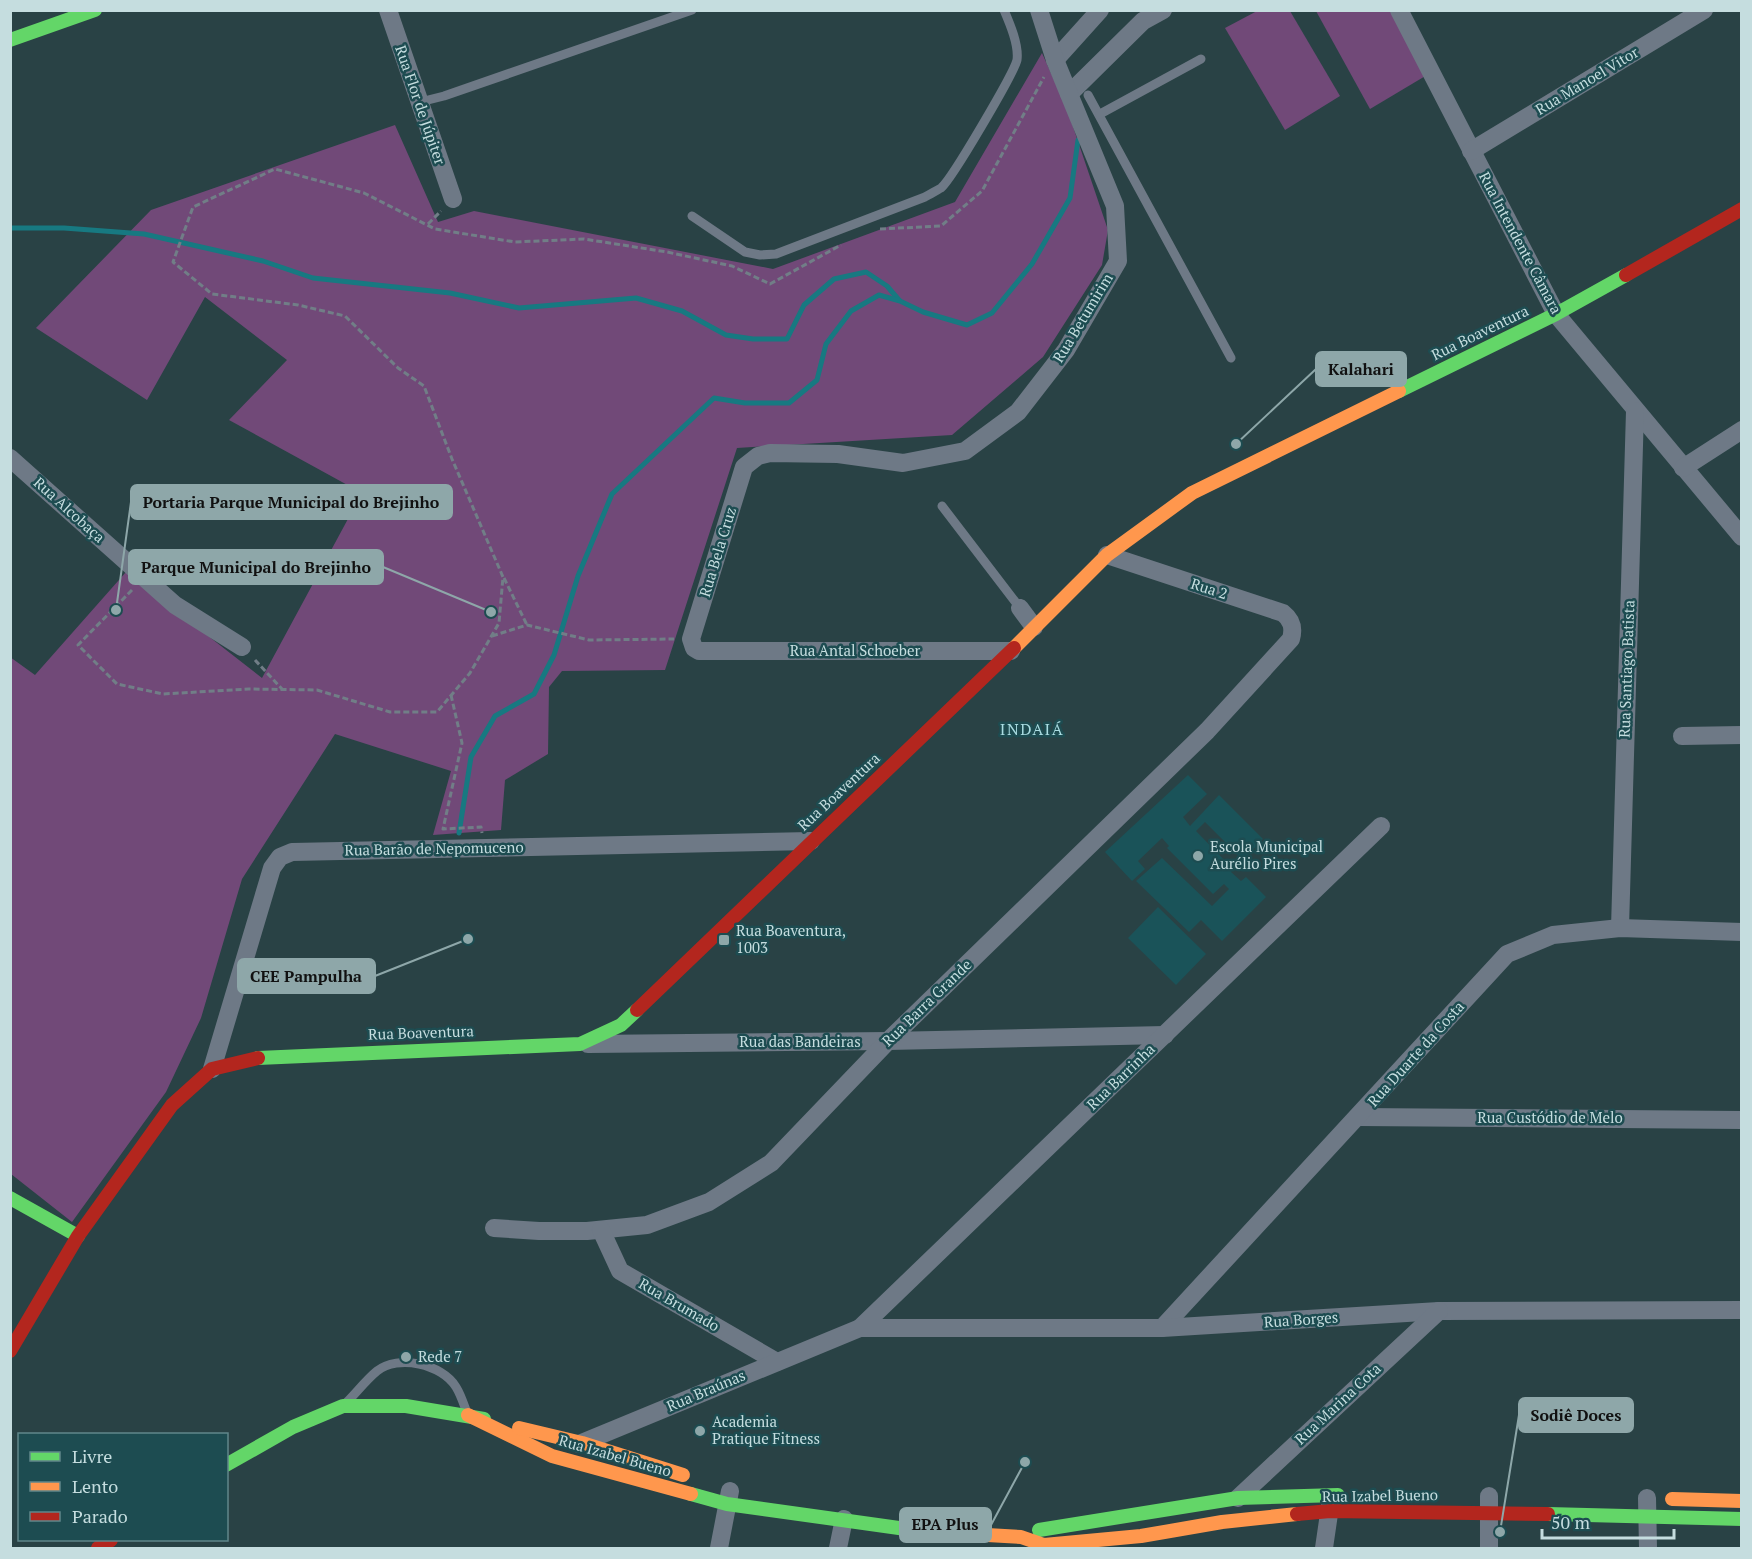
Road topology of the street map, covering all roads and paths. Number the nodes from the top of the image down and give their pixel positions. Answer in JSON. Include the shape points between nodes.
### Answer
{"nodes":[{"id":1,"x":95,"y":10,"type":"edge"},
{"id":2,"x":388,"y":10,"type":"edge"},
{"id":3,"x":692,"y":10,"type":"edge"},
{"id":4,"x":1004,"y":10,"type":"edge"},
{"id":5,"x":1039,"y":10,"type":"edge"},
{"id":6,"x":1100,"y":10,"type":"edge"},
{"id":7,"x":1163,"y":10,"type":"edge"},
{"id":8,"x":1399,"y":10,"type":"edge"},
{"id":9,"x":1704,"y":10,"type":"edge"},
{"id":10,"x":10,"y":40,"type":"edge"},
{"id":11,"x":1201,"y":59,"type":"dead end"},
{"id":12,"x":1055,"y":60,"type":"junction"},
{"id":13,"x":1079,"y":90,"type":"junction"},
{"id":14,"x":420,"y":102,"type":"junction"},
{"id":15,"x":1100,"y":114,"type":"junction"},
{"id":16,"x":1471,"y":151,"type":"junction"},
{"id":17,"x":453,"y":199,"type":"dead end"},
{"id":18,"x":1742,"y":209,"type":"edge"},
{"id":19,"x":693,"y":216,"type":"dead end"},
{"id":20,"x":872,"y":230,"type":"dead end"},
{"id":21,"x":842,"y":245,"type":"dead end"},
{"id":22,"x":1556,"y":314,"type":"junction"},
{"id":23,"x":1231,"y":358,"type":"dead end"},
{"id":24,"x":1635,"y":411,"type":"junction"},
{"id":25,"x":1742,"y":430,"type":"edge"},
{"id":26,"x":758,"y":456,"type":"joint"},
{"id":27,"x":10,"y":458,"type":"edge"},
{"id":28,"x":1683,"y":468,"type":"junction"},
{"id":29,"x":942,"y":506,"type":"dead end"},
{"id":30,"x":1742,"y":537,"type":"edge"},
{"id":31,"x":1107,"y":555,"type":"junction"},
{"id":32,"x":145,"y":577,"type":"junction"},
{"id":33,"x":503,"y":577,"type":"junction"},
{"id":34,"x":1020,"y":608,"type":"joint"},
{"id":35,"x":527,"y":625,"type":"junction"},
{"id":36,"x":1035,"y":627,"type":"junction"},
{"id":37,"x":491,"y":637,"type":"junction"},
{"id":38,"x":1292,"y":639,"type":"joint"},
{"id":39,"x":695,"y":645,"type":"junction"},
{"id":40,"x":242,"y":647,"type":"joint"},
{"id":41,"x":1011,"y":651,"type":"junction"},
{"id":42,"x":282,"y":689,"type":"junction"},
{"id":43,"x":451,"y":695,"type":"junction"},
{"id":44,"x":1742,"y":735,"type":"edge"},
{"id":45,"x":1682,"y":736,"type":"dead end"},
{"id":46,"x":1381,"y":826,"type":"dead end"},
{"id":47,"x":472,"y":827,"type":"dead end"},
{"id":48,"x":811,"y":840,"type":"junction"},
{"id":49,"x":1620,"y":928,"type":"junction"},
{"id":50,"x":1742,"y":932,"type":"edge"},
{"id":51,"x":1165,"y":1035,"type":"junction"},
{"id":52,"x":888,"y":1041,"type":"junction"},
{"id":53,"x":580,"y":1044,"type":"junction"},
{"id":54,"x":212,"y":1069,"type":"junction"},
{"id":55,"x":1358,"y":1117,"type":"junction"},
{"id":56,"x":1742,"y":1119,"type":"edge"},
{"id":57,"x":10,"y":1198,"type":"edge"},
{"id":58,"x":494,"y":1228,"type":"dead end"},
{"id":59,"x":601,"y":1230,"type":"junction"},
{"id":60,"x":78,"y":1236,"type":"junction"},
{"id":61,"x":1742,"y":1310,"type":"edge"},
{"id":62,"x":1439,"y":1311,"type":"junction"},
{"id":63,"x":860,"y":1328,"type":"junction"},
{"id":64,"x":1162,"y":1328,"type":"junction"},
{"id":65,"x":10,"y":1351,"type":"edge"},
{"id":66,"x":777,"y":1362,"type":"junction"},
{"id":67,"x":344,"y":1406,"type":"junction"},
{"id":68,"x":468,"y":1415,"type":"junction"},
{"id":69,"x":582,"y":1443,"type":"junction"},
{"id":70,"x":552,"y":1456,"type":"junction"},
{"id":71,"x":228,"y":1464,"type":"edge"},
{"id":72,"x":697,"y":1479,"type":"dead end"},
{"id":73,"x":1255,"y":1480,"type":"junction"},
{"id":74,"x":725,"y":1494,"type":"junction"},
{"id":75,"x":1354,"y":1495,"type":"dead end"},
{"id":76,"x":1265,"y":1497,"type":"junction"},
{"id":77,"x":1238,"y":1498,"type":"junction"},
{"id":78,"x":1489,"y":1500,"type":"junction"},
{"id":79,"x":1742,"y":1501,"type":"edge"},
{"id":80,"x":1331,"y":1503,"type":"junction"},
{"id":81,"x":1644,"y":1504,"type":"junction"},
{"id":82,"x":844,"y":1519,"type":"junction"},
{"id":83,"x":1742,"y":1519,"type":"edge"},
{"id":84,"x":1141,"y":1536,"type":"junction"},
{"id":85,"x":1021,"y":1537,"type":"junction"},
{"id":86,"x":719,"y":1548,"type":"edge"},
{"id":87,"x":838,"y":1548,"type":"edge"},
{"id":88,"x":1324,"y":1548,"type":"edge"},
{"id":89,"x":1489,"y":1548,"type":"edge"},
{"id":90,"x":1648,"y":1548,"type":"edge"}],
"edges":[{"from":1,"to":10,"type":"main road"},
{"from":2,"to":14,"type":"street","name":"Rua Flor de Júpiter"},
{"from":3,"to":14,"type":"lane"},
{"from":4,"to":19,"type":"lane","via":[[1017,59],[942,187],[776,254],[745,252]]},
{"from":5,"to":12,"type":"street","name":"Rua Betumirim"},
{"from":6,"to":12,"type":"street"},
{"from":7,"to":13,"type":"street","via":[[1143,21]]},
{"from":8,"to":16,"type":"street","name":"Rua Intendente Câmara"},
{"from":9,"to":16,"type":"street","name":"Rua Manoel Vitor"},
{"from":11,"to":15,"type":"lane"},
{"from":12,"to":13,"type":"street","name":"Rua Betumirim"},
{"from":12,"to":20,"type":"path","via":[[982,191],[941,226]]},
{"from":13,"to":15,"type":"lane"},
{"from":13,"to":26,"type":"street","name":"Rua Betumirim","via":[[1115,206],[1118,261],[1066,350],[1018,412],[964,451],[903,463],[838,454]]},
{"from":14,"to":17,"type":"street","name":"Rua Flor de Júpiter"},
{"from":15,"to":23,"type":"lane"},
{"from":16,"to":22,"type":"street","name":"Rua Intendente Câmara"},
{"from":18,"to":22,"type":"main road","name":"Rua Boaventura"},
{"from":21,"to":33,"type":"path","via":[[770,284],[732,266],[667,252],[584,239],[515,242],[435,229],[364,193],[275,169],[193,207],[173,262],[212,294],[298,305],[345,316],[398,368],[424,386]]},
{"from":22,"to":24,"type":"street","name":"Rua Intendente Câmara"},
{"from":22,"to":31,"type":"main road","name":"Rua Boaventura","via":[[1192,493]]},
{"from":24,"to":28,"type":"street","name":"Rua Intendente Câmara"},
{"from":24,"to":49,"type":"street","name":"Rua Santiago Batista"},
{"from":25,"to":28,"type":"street"},
{"from":26,"to":39,"type":"street","name":"Rua Bela Cruz","via":[[744,467]]},
{"from":27,"to":32,"type":"street","name":"Rua Alcobaça"},
{"from":28,"to":30,"type":"street","name":"Rua Intendente Câmara"},
{"from":29,"to":34,"type":"lane"},
{"from":31,"to":36,"type":"main road","name":"Rua Boaventura"},
{"from":31,"to":38,"type":"street","name":"Rua 2","via":[[1283,613],[1292,623]]},
{"from":32,"to":40,"type":"street","name":"Rua Alcobaça","via":[[175,605]]},
{"from":32,"to":42,"type":"path","via":[[78,645],[117,684],[163,694]]},
{"from":33,"to":35,"type":"path"},
{"from":33,"to":37,"type":"path","via":[[499,623]]},
{"from":34,"to":36,"type":"street"},
{"from":35,"to":37,"type":"path"},
{"from":35,"to":39,"type":"path","via":[[589,640]]},
{"from":36,"to":41,"type":"main road","name":"Rua Boaventura"},
{"from":37,"to":43,"type":"path","via":[[470,673]]},
{"from":38,"to":52,"type":"street","name":"Rua Barra Grande","via":[[1207,731]]},
{"from":39,"to":41,"type":"street","name":"Rua Antal Schoeber"},
{"from":40,"to":42,"type":"path"},
{"from":41,"to":48,"type":"main road","name":"Rua Boaventura"},
{"from":42,"to":43,"type":"path","via":[[317,690],[390,712],[437,712]]},
{"from":43,"to":47,"type":"path","via":[[462,744],[443,829]]},
{"from":44,"to":45,"type":"street"},
{"from":46,"to":51,"type":"street","name":"Rua Barrinha"},
{"from":48,"to":53,"type":"main road","name":"Rua Boaventura","via":[[621,1025]]},
{"from":48,"to":54,"type":"street","name":"Rua Barão de Nepomuceno","via":[[292,852],[280,857],[272,867]]},
{"from":49,"to":50,"type":"street","name":"Rua Duarte da Costa"},
{"from":49,"to":55,"type":"street","name":"Rua Duarte da Costa","via":[[1553,935],[1507,954]]},
{"from":51,"to":52,"type":"street","name":"Rua das Bandeiras"},
{"from":51,"to":63,"type":"street","name":"Rua Barrinha"},
{"from":52,"to":53,"type":"street","name":"Rua das Bandeiras"},
{"from":52,"to":59,"type":"street","name":"Rua Barra Grande","via":[[771,1163],[709,1202],[647,1225]]},
{"from":53,"to":54,"type":"main road","name":"Rua Boaventura","via":[[265,1056]]},
{"from":54,"to":60,"type":"main road","name":"Rua Boaventura","via":[[172,1105]]},
{"from":55,"to":56,"type":"street","name":"Rua Custódio de Melo"},
{"from":55,"to":64,"type":"street","name":"Rua Duarte da Costa"},
{"from":57,"to":60,"type":"main road"},
{"from":58,"to":59,"type":"street","name":"Rua Barra Grande"},
{"from":59,"to":66,"type":"street","name":"Rua Brumado","via":[[620,1271]]},
{"from":60,"to":65,"type":"main road","name":"Rua Boaventura"},
{"from":61,"to":62,"type":"street","name":"Rua Borges"},
{"from":62,"to":64,"type":"street","name":"Rua Borges"},
{"from":62,"to":73,"type":"street","name":"Rua Marina Cota"},
{"from":63,"to":64,"type":"street","name":"Rua Borges"},
{"from":63,"to":66,"type":"street","name":"Rua Braúnas"},
{"from":66,"to":69,"type":"street","name":"Rua Braúnas"},
{"from":67,"to":68,"type":"main road","name":"Rua Izabel Bueno","via":[[406,1406]]},
{"from":67,"to":68,"type":"lane","via":[[378,1370],[400,1363],[426,1364],[446,1375],[456,1387]]},
{"from":67,"to":71,"type":"main road","name":"Rua Izabel Bueno","via":[[293,1427]]},
{"from":68,"to":69,"type":"main road","name":"Rua Izabel Bueno"},
{"from":68,"to":70,"type":"main road","name":"Rua Izabel Bueno"},
{"from":69,"to":70,"type":"street","name":"Rua Braúnas"},
{"from":69,"to":72,"type":"main road","name":"Rua Izabel Bueno"},
{"from":70,"to":74,"type":"main road","name":"Rua Izabel Bueno"},
{"from":73,"to":76,"type":"main road"},
{"from":73,"to":77,"type":"street","name":"Rua Marina Cota"},
{"from":74,"to":82,"type":"main road","name":"Rua Izabel Bueno","via":[[760,1508]]},
{"from":74,"to":86,"type":"street"},
{"from":75,"to":80,"type":"main road","name":"Rua Izabel Bueno"},
{"from":76,"to":77,"type":"main road","name":"Rua Izabel Bueno"},
{"from":76,"to":80,"type":"main road","name":"Rua Izabel Bueno"},
{"from":77,"to":84,"type":"main road","via":[[1219,1514],[1155,1527]]},
{"from":77,"to":85,"type":"main road","name":"Rua Izabel Bueno","via":[[1041,1529]]},
{"from":78,"to":80,"type":"main road","name":"Rua Izabel Bueno"},
{"from":78,"to":81,"type":"main road","name":"Rua Izabel Bueno"},
{"from":78,"to":89,"type":"street"},
{"from":79,"to":81,"type":"main road","name":"Rua Izabel Bueno"},
{"from":80,"to":84,"type":"main road","name":"Rua Izabel Bueno"},
{"from":80,"to":88,"type":"street"},
{"from":81,"to":83,"type":"main road","name":"Rua Izabel Bueno"},
{"from":81,"to":90,"type":"street"},
{"from":82,"to":85,"type":"main road","name":"Rua Izabel Bueno","via":[[906,1529]]},
{"from":82,"to":87,"type":"street"},
{"from":84,"to":85,"type":"main road","name":"Rua Izabel Bueno","via":[[1044,1545]]}]}
